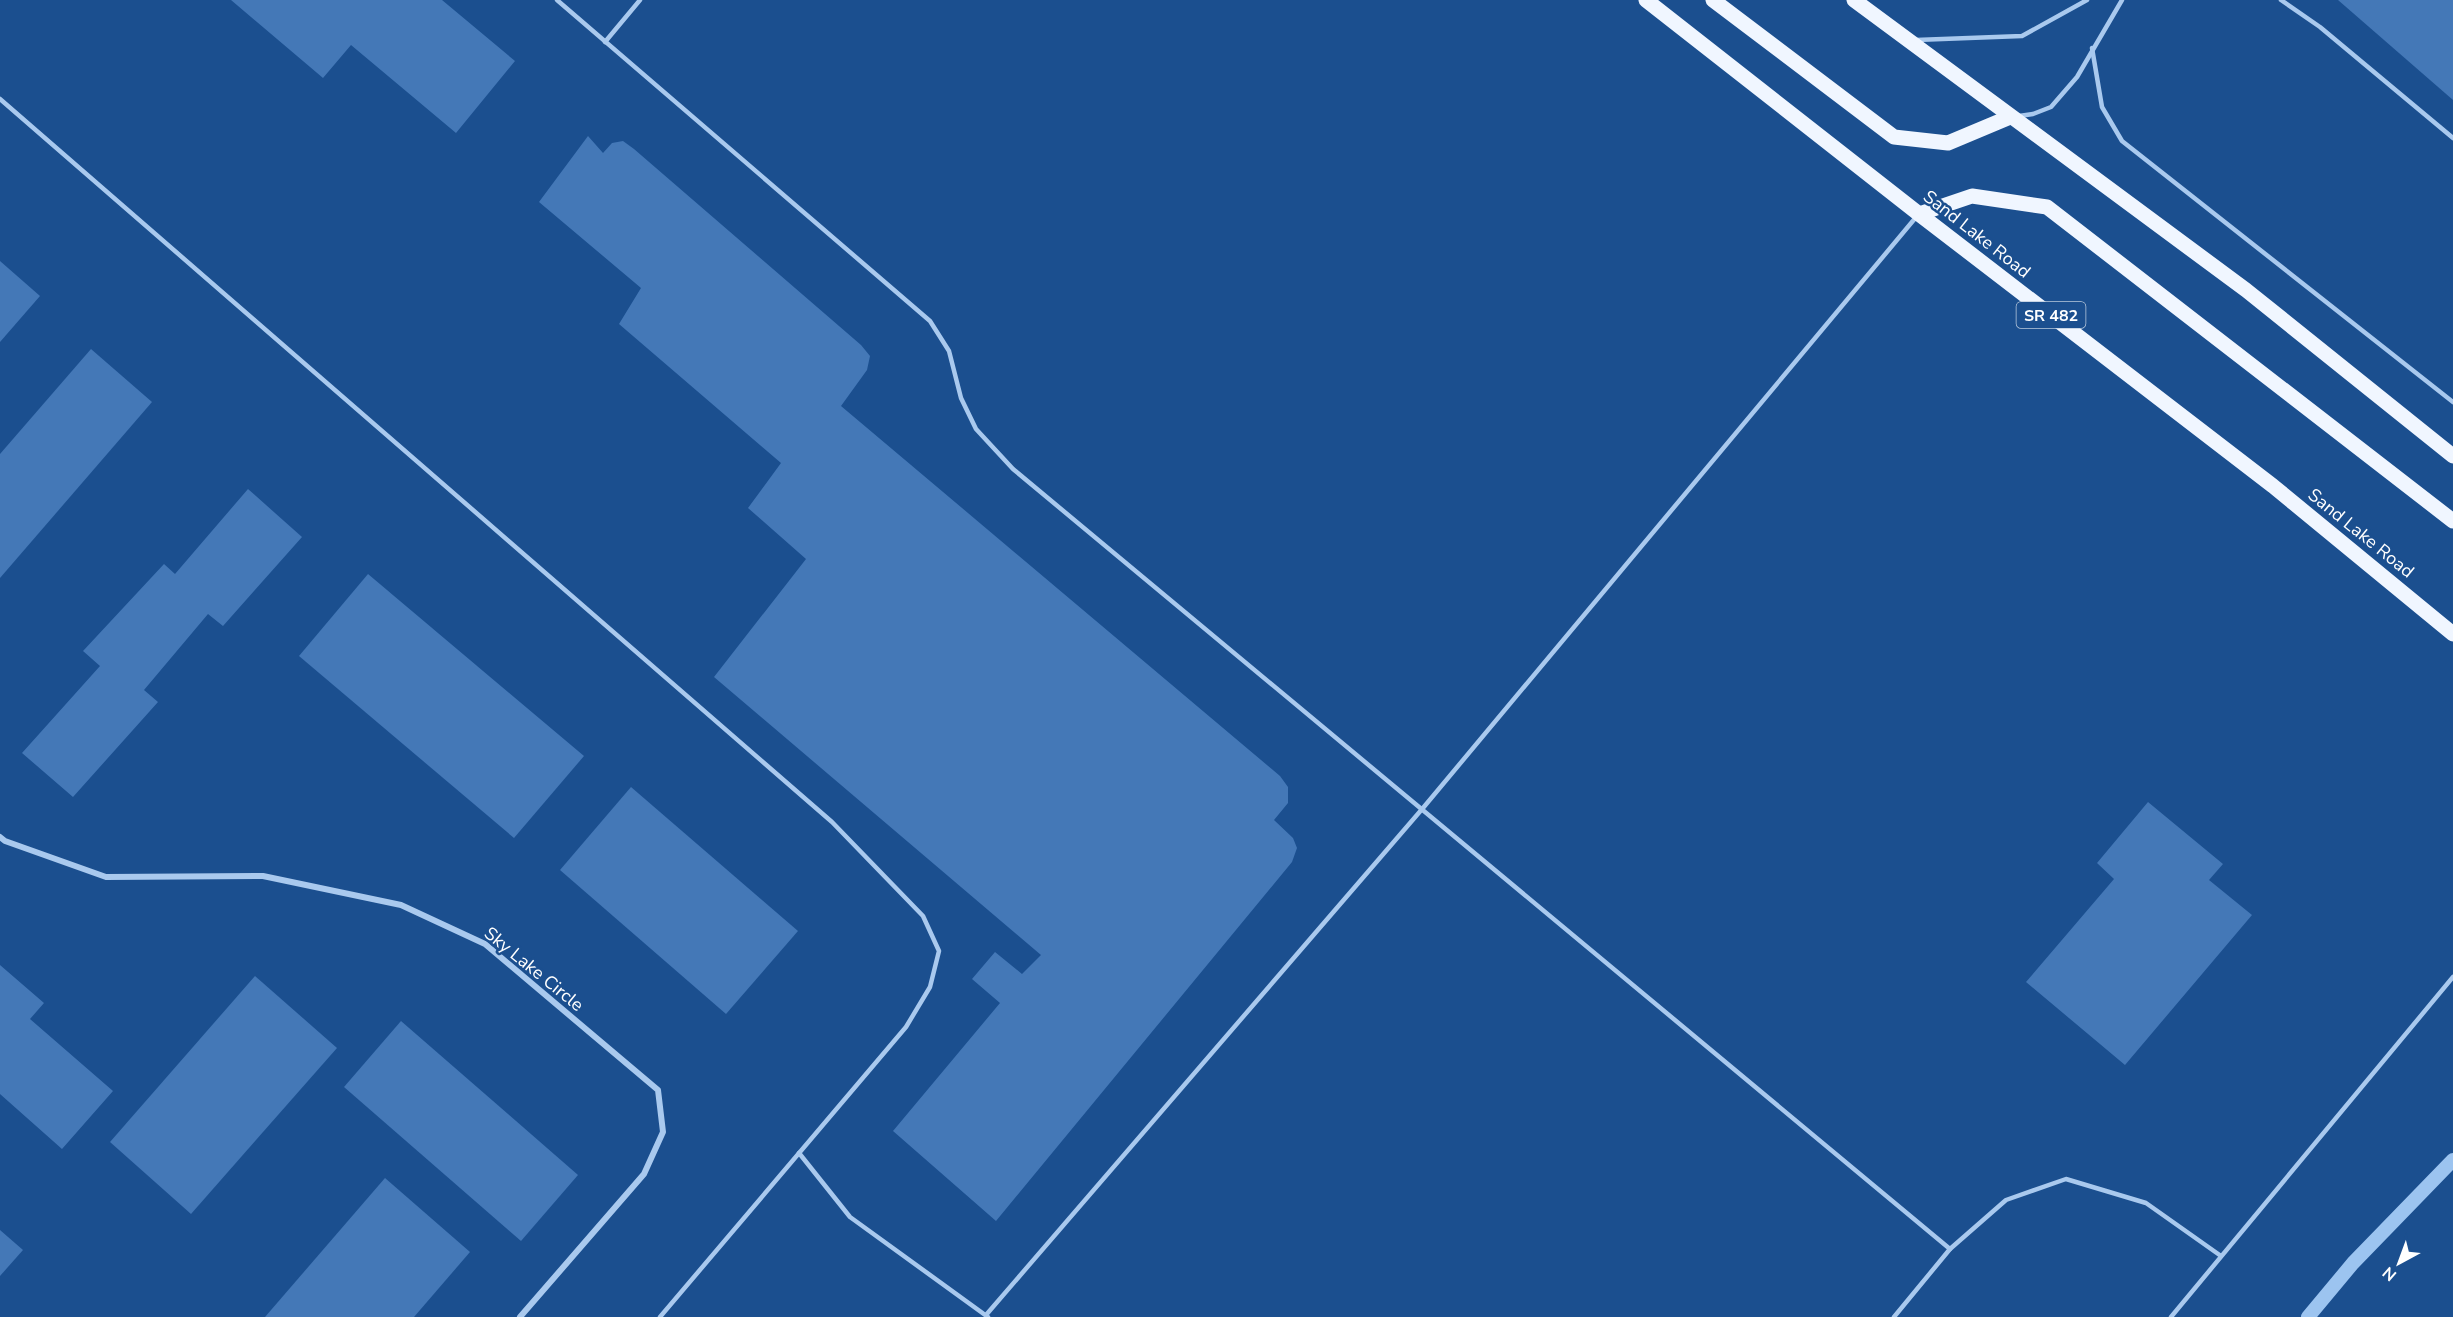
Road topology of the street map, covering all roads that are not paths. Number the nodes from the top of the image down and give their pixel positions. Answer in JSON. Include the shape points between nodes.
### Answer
{"nodes":[{"id":1,"x":557,"y":0,"type":"edge"},
{"id":2,"x":640,"y":0,"type":"edge"},
{"id":3,"x":1647,"y":0,"type":"edge"},
{"id":4,"x":1713,"y":0,"type":"edge"},
{"id":5,"x":1854,"y":0,"type":"edge"},
{"id":6,"x":2087,"y":0,"type":"edge"},
{"id":7,"x":2121,"y":0,"type":"edge"},
{"id":8,"x":2281,"y":0,"type":"edge"},
{"id":9,"x":1908,"y":41,"type":"junction"},
{"id":10,"x":605,"y":42,"type":"junction"},
{"id":11,"x":2092,"y":48,"type":"junction"},
{"id":12,"x":0,"y":99,"type":"edge"},
{"id":13,"x":2010,"y":117,"type":"junction"},
{"id":14,"x":2453,"y":138,"type":"edge"},
{"id":15,"x":1918,"y":214,"type":"junction"},
{"id":16,"x":2453,"y":402,"type":"edge"},
{"id":17,"x":2453,"y":456,"type":"edge"},
{"id":18,"x":2453,"y":521,"type":"edge"},
{"id":19,"x":2453,"y":634,"type":"edge"},
{"id":20,"x":1423,"y":808,"type":"junction"},
{"id":21,"x":0,"y":837,"type":"edge"},
{"id":22,"x":2453,"y":977,"type":"edge"},
{"id":23,"x":799,"y":1153,"type":"junction"},
{"id":24,"x":1950,"y":1249,"type":"junction"},
{"id":25,"x":2222,"y":1256,"type":"junction"},
{"id":26,"x":987,"y":1316,"type":"edge"},
{"id":27,"x":520,"y":1317,"type":"edge"},
{"id":28,"x":660,"y":1317,"type":"edge"},
{"id":29,"x":1894,"y":1317,"type":"edge"},
{"id":30,"x":2171,"y":1317,"type":"edge"}],
"edges":[{"from":1,"to":10,"type":"lane"},
{"from":2,"to":10,"type":"lane"},
{"from":3,"to":15,"type":"main road","name":"Sand Lake Road","number":"SR 482"},
{"from":4,"to":13,"type":"main road","via":[[1894,137],[1948,143]]},
{"from":5,"to":9,"type":"main road"},
{"from":6,"to":9,"type":"lane","via":[[2022,36]]},
{"from":7,"to":11,"type":"lane"},
{"from":8,"to":14,"type":"lane","via":[[2320,27]]},
{"from":9,"to":13,"type":"main road"},
{"from":10,"to":20,"type":"lane","via":[[930,321],[950,351],[961,398],[976,429],[1013,469]]},
{"from":11,"to":13,"type":"lane","via":[[2077,77],[2051,107]]},
{"from":11,"to":16,"type":"lane","via":[[2102,107],[2122,141]]},
{"from":12,"to":23,"type":"lane","via":[[832,822],[923,916],[939,951],[930,987],[906,1027]]},
{"from":13,"to":17,"type":"main road","via":[[2246,290]]},
{"from":15,"to":18,"type":"main road","via":[[1972,196],[2047,207]]},
{"from":15,"to":19,"type":"main road","name":"Sand Lake Road","number":"SR 482","via":[[2273,486]]},
{"from":15,"to":20,"type":"lane"},
{"from":20,"to":24,"type":"lane"},
{"from":20,"to":26,"type":"lane"},
{"from":21,"to":27,"type":"street","name":"Sky Lake Circle","via":[[106,877],[263,876],[401,905],[485,944],[658,1090],[663,1132],[644,1174]]},
{"from":22,"to":25,"type":"lane"},
{"from":23,"to":26,"type":"lane","via":[[850,1217]]},
{"from":23,"to":28,"type":"lane"},
{"from":24,"to":25,"type":"lane","via":[[2006,1200],[2066,1179],[2145,1203]]},
{"from":24,"to":29,"type":"lane"},
{"from":25,"to":30,"type":"lane"}]}
